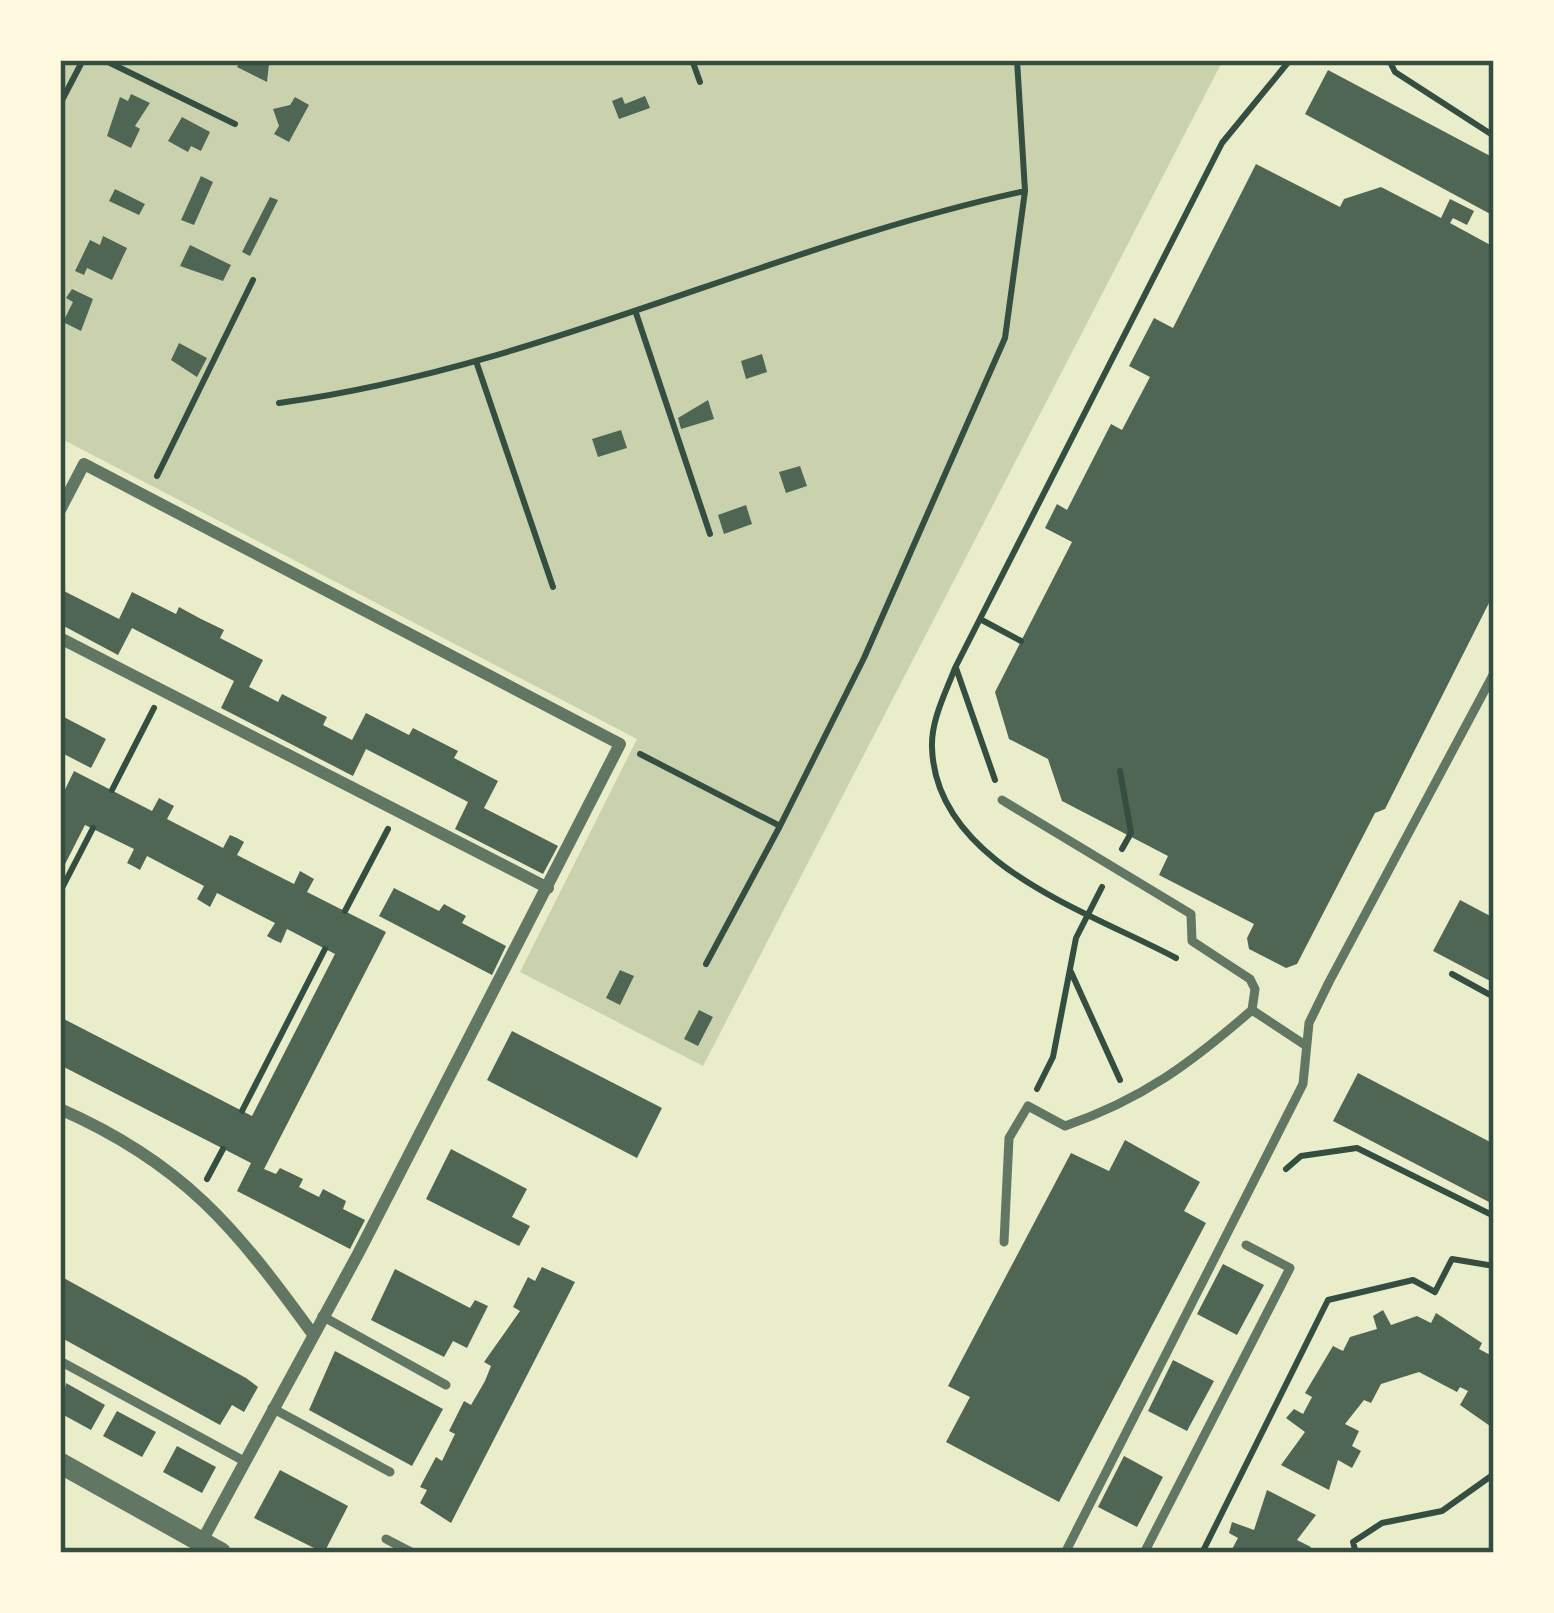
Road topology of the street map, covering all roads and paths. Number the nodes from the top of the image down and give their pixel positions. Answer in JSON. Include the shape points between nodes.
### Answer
{"nodes":[{"id":1,"x":82,"y":60,"type":"edge"},
{"id":2,"x":104,"y":60,"type":"edge"},
{"id":3,"x":692,"y":60,"type":"edge"},
{"id":4,"x":1017,"y":60,"type":"edge"},
{"id":5,"x":1290,"y":60,"type":"edge"},
{"id":6,"x":1389,"y":60,"type":"edge"},
{"id":7,"x":700,"y":82,"type":"dead end"},
{"id":8,"x":60,"y":104,"type":"edge"},
{"id":9,"x":235,"y":124,"type":"dead end"},
{"id":10,"x":1494,"y":136,"type":"edge"},
{"id":11,"x":1025,"y":191,"type":"junction"},
{"id":12,"x":253,"y":280,"type":"dead end"},
{"id":13,"x":636,"y":313,"type":"junction"},
{"id":14,"x":477,"y":364,"type":"junction"},
{"id":15,"x":279,"y":403,"type":"dead end"},
{"id":16,"x":147,"y":496,"type":"junction"},
{"id":17,"x":60,"y":511,"type":"edge"},
{"id":18,"x":710,"y":534,"type":"dead end"},
{"id":19,"x":553,"y":587,"type":"dead end"},
{"id":20,"x":980,"y":619,"type":"junction"},
{"id":21,"x":60,"y":638,"type":"edge"},
{"id":22,"x":1021,"y":641,"type":"dead end"},
{"id":23,"x":956,"y":668,"type":"junction"},
{"id":24,"x":1494,"y":673,"type":"edge"},
{"id":25,"x":163,"y":691,"type":"junction"},
{"id":26,"x":620,"y":744,"type":"junction"},
{"id":27,"x":1120,"y":771,"type":"dead end"},
{"id":28,"x":112,"y":790,"type":"dead end"},
{"id":29,"x":1002,"y":800,"type":"joint"},
{"id":30,"x":398,"y":808,"type":"junction"},
{"id":31,"x":780,"y":826,"type":"junction"},
{"id":32,"x":93,"y":828,"type":"dead end"},
{"id":33,"x":1113,"y":867,"type":"dead end"},
{"id":34,"x":1103,"y":885,"type":"dead end"},
{"id":35,"x":548,"y":888,"type":"junction"},
{"id":36,"x":60,"y":892,"type":"edge"},
{"id":37,"x":345,"y":911,"type":"dead end"},
{"id":38,"x":326,"y":949,"type":"dead end"},
{"id":39,"x":706,"y":964,"type":"dead end"},
{"id":40,"x":1192,"y":966,"type":"dead end"},
{"id":41,"x":1070,"y":970,"type":"junction"},
{"id":42,"x":1452,"y":974,"type":"dead end"},
{"id":43,"x":1494,"y":997,"type":"edge"},
{"id":44,"x":1252,"y":1010,"type":"junction"},
{"id":45,"x":1305,"y":1045,"type":"junction"},
{"id":46,"x":1042,"y":1079,"type":"dead end"},
{"id":47,"x":1130,"y":1100,"type":"junction"},
{"id":48,"x":60,"y":1108,"type":"edge"},
{"id":49,"x":242,"y":1111,"type":"dead end"},
{"id":50,"x":223,"y":1149,"type":"dead end"},
{"id":51,"x":1281,"y":1175,"type":"dead end"},
{"id":52,"x":200,"y":1192,"type":"junction"},
{"id":53,"x":1493,"y":1218,"type":"edge"},
{"id":54,"x":1004,"y":1242,"type":"dead end"},
{"id":55,"x":1246,"y":1245,"type":"dead end"},
{"id":56,"x":1494,"y":1266,"type":"edge"},
{"id":57,"x":322,"y":1316,"type":"junction"},
{"id":58,"x":312,"y":1334,"type":"junction"},
{"id":59,"x":60,"y":1361,"type":"edge"},
{"id":60,"x":446,"y":1385,"type":"dead end"},
{"id":61,"x":272,"y":1408,"type":"junction"},
{"id":62,"x":244,"y":1461,"type":"junction"},
{"id":63,"x":60,"y":1463,"type":"edge"},
{"id":64,"x":390,"y":1472,"type":"dead end"},
{"id":65,"x":1494,"y":1474,"type":"edge"},
{"id":66,"x":386,"y":1540,"type":"dead end"},
{"id":67,"x":212,"y":1547,"type":"edge"},
{"id":68,"x":413,"y":1553,"type":"edge"},
{"id":69,"x":1065,"y":1553,"type":"edge"},
{"id":70,"x":1144,"y":1553,"type":"edge"},
{"id":71,"x":1202,"y":1553,"type":"edge"},
{"id":72,"x":1355,"y":1553,"type":"edge"}],
"edges":[{"from":1,"to":8,"type":"path"},
{"from":2,"to":9,"type":"path"},
{"from":3,"to":7,"type":"path"},
{"from":4,"to":11,"type":"path"},
{"from":5,"to":20,"type":"path","via":[[1222,143]]},
{"from":6,"to":10,"type":"path","via":[[1395,72]]},
{"from":11,"to":13,"type":"path","via":[[941,209]]},
{"from":11,"to":31,"type":"path","via":[[1005,338]]},
{"from":12,"to":16,"type":"path"},
{"from":13,"to":14,"type":"path"},
{"from":13,"to":18,"type":"path"},
{"from":14,"to":15,"type":"path"},
{"from":14,"to":19,"type":"path"},
{"from":16,"to":17,"type":"street","via":[[84,464]]},
{"from":16,"to":26,"type":"street"},
{"from":20,"to":22,"type":"path"},
{"from":20,"to":23,"type":"path"},
{"from":21,"to":25,"type":"street"},
{"from":23,"to":29,"type":"path"},
{"from":23,"to":40,"type":"path","via":[[932,743],[952,820],[1006,868]]},
{"from":24,"to":45,"type":"lane","via":[[1328,982]]},
{"from":25,"to":28,"type":"path"},
{"from":25,"to":30,"type":"street"},
{"from":26,"to":31,"type":"path"},
{"from":26,"to":35,"type":"street"},
{"from":27,"to":33,"type":"path","via":[[1131,833]]},
{"from":29,"to":44,"type":"lane","via":[[1191,914],[1192,941],[1250,980]]},
{"from":30,"to":35,"type":"street"},
{"from":30,"to":37,"type":"path"},
{"from":31,"to":39,"type":"path"},
{"from":32,"to":36,"type":"path"},
{"from":34,"to":41,"type":"path"},
{"from":35,"to":57,"type":"street"},
{"from":38,"to":49,"type":"path"},
{"from":41,"to":46,"type":"path"},
{"from":41,"to":47,"type":"path"},
{"from":42,"to":43,"type":"path"},
{"from":44,"to":45,"type":"lane"},
{"from":44,"to":47,"type":"lane"},
{"from":45,"to":69,"type":"lane","via":[[1303,1084]]},
{"from":47,"to":54,"type":"lane","via":[[1066,1126],[1028,1106],[1009,1138]]},
{"from":48,"to":52,"type":"street","via":[[112,1132]]},
{"from":50,"to":52,"type":"path"},
{"from":51,"to":53,"type":"path","via":[[1301,1156],[1357,1148]]},
{"from":52,"to":58,"type":"street"},
{"from":55,"to":70,"type":"lane","via":[[1290,1268]]},
{"from":56,"to":71,"type":"path","via":[[1452,1259],[1435,1292],[1413,1280],[1328,1300]]},
{"from":57,"to":58,"type":"street"},
{"from":57,"to":60,"type":"lane"},
{"from":58,"to":61,"type":"street"},
{"from":59,"to":62,"type":"lane"},
{"from":61,"to":62,"type":"street"},
{"from":61,"to":64,"type":"lane"},
{"from":62,"to":67,"type":"street"},
{"from":63,"to":67,"type":"street"},
{"from":65,"to":72,"type":"path","via":[[1442,1511],[1382,1523],[1352,1542]]},
{"from":66,"to":68,"type":"lane"}]}
